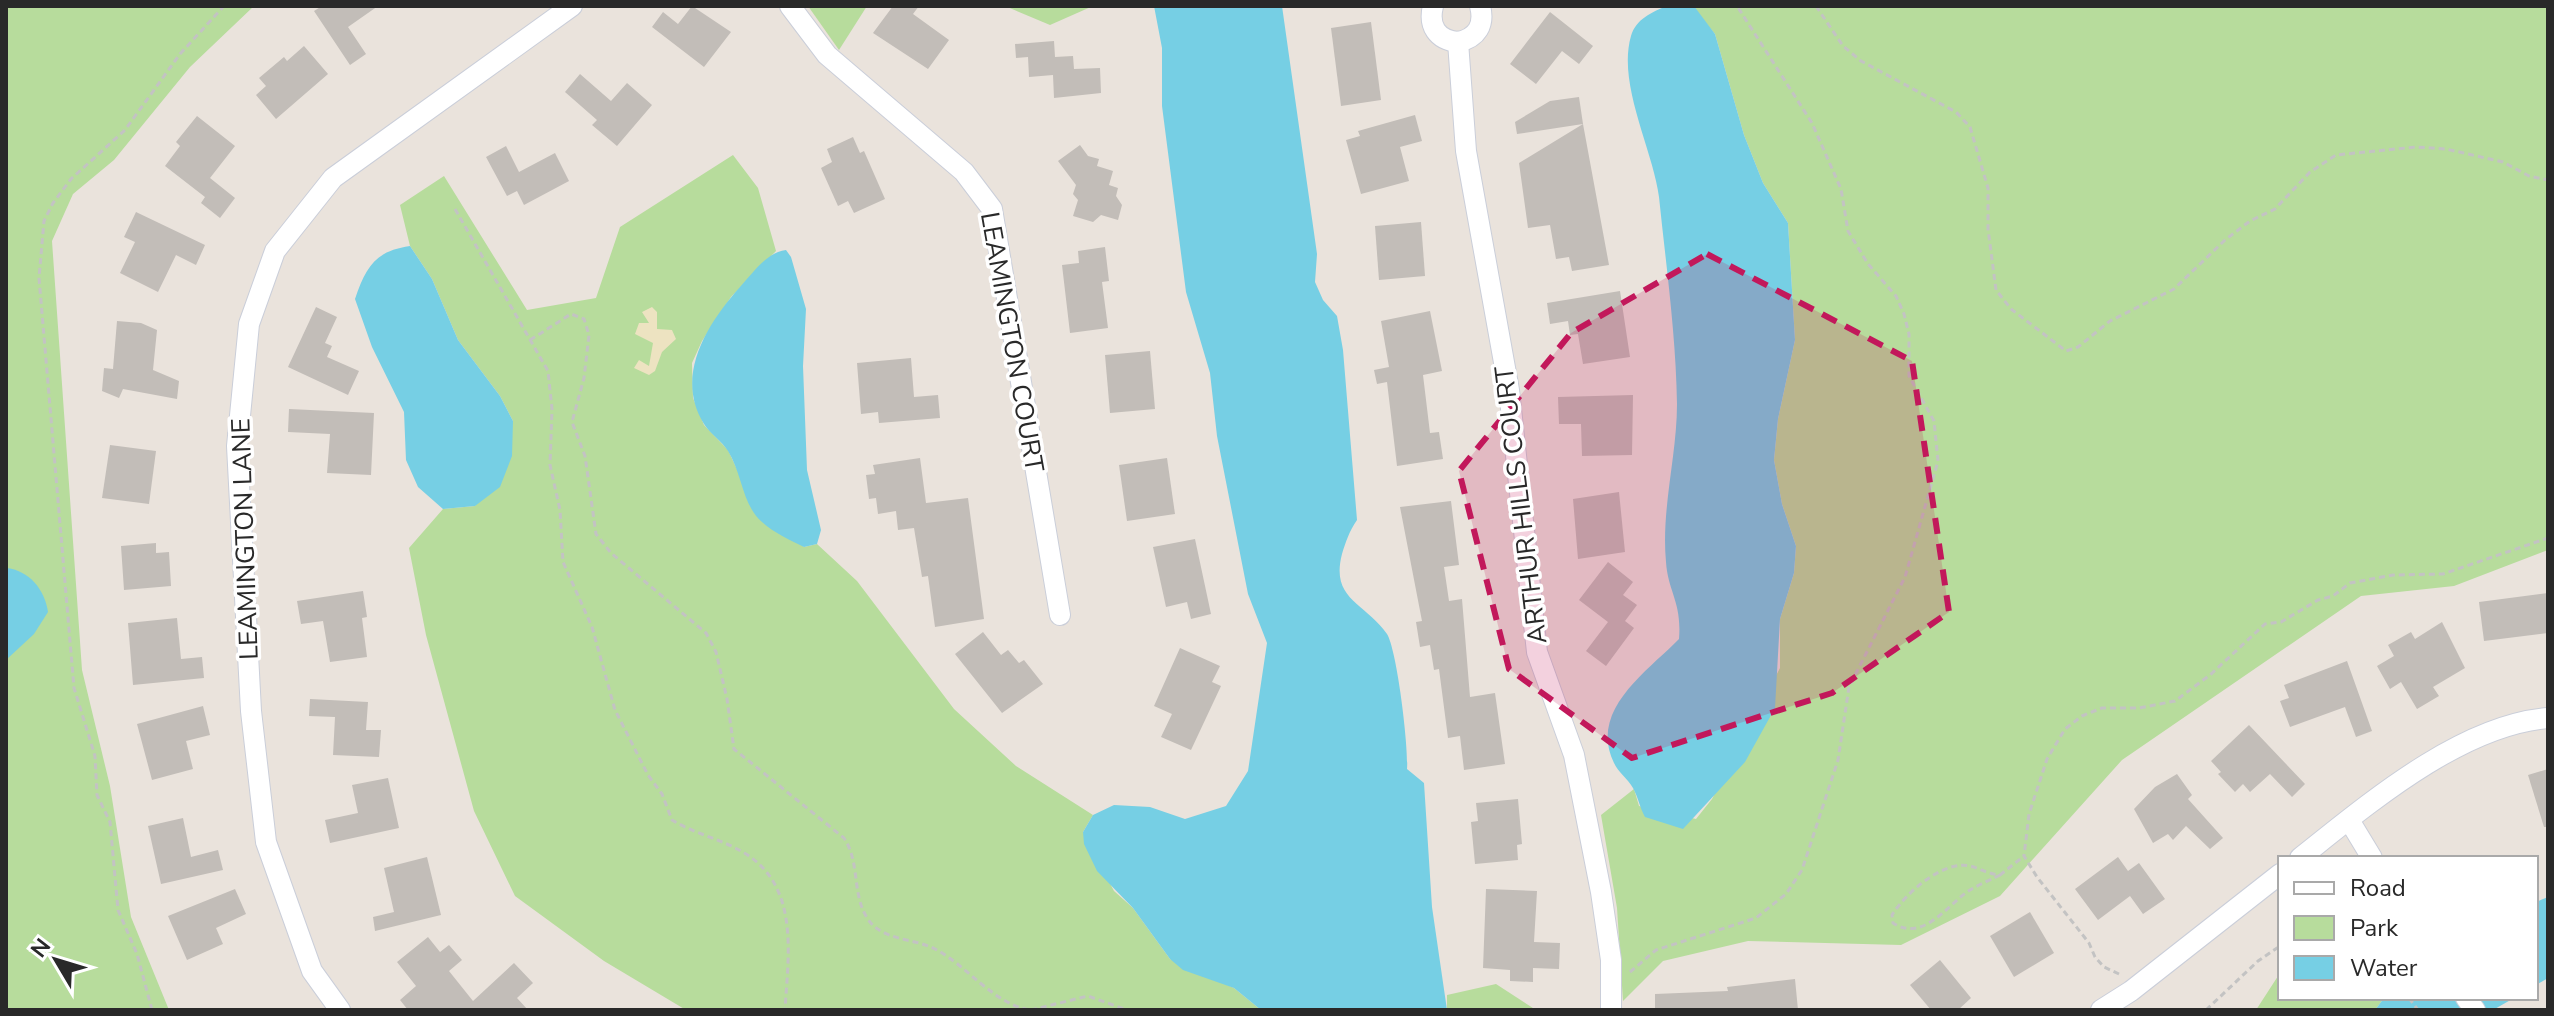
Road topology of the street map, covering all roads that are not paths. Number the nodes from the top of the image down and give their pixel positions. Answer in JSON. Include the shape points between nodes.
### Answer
{"nodes":[{"id":1,"x":572,"y":6,"type":"edge"},
{"id":2,"x":790,"y":6,"type":"edge"},
{"id":3,"x":1433,"y":6,"type":"edge"},
{"id":4,"x":1480,"y":6,"type":"edge"},
{"id":5,"x":1458,"y":42,"type":"junction"},
{"id":6,"x":1060,"y":615,"type":"dead end"},
{"id":7,"x":2548,"y":718,"type":"edge"},
{"id":8,"x":2349,"y":820,"type":"junction"},
{"id":9,"x":2303,"y":856,"type":"edge"},
{"id":10,"x":2371,"y":856,"type":"edge"},
{"id":11,"x":2278,"y":876,"type":"edge"},
{"id":12,"x":1611,"y":1001,"type":"edge"},
{"id":13,"x":340,"y":1010,"type":"edge"},
{"id":14,"x":2101,"y":1010,"type":"edge"}],
"edges":[{"from":1,"to":13,"type":"street","name":"LEAMINGTON LANE","via":[[333,178],[275,251],[249,324],[237,446],[251,711],[266,842],[312,971]]},
{"from":2,"to":6,"type":"street","name":"LEAMINGTON COURT","via":[[827,55],[964,172],[992,209]]},
{"from":3,"to":5,"type":"street","via":[[1433,28],[1439,36]]},
{"from":4,"to":5,"type":"street","via":[[1476,34]]},
{"from":5,"to":12,"type":"street","name":"ARTHUR HILLS COURT","via":[[1466,151],[1509,390],[1537,652],[1574,755],[1601,892]]},
{"from":7,"to":8,"type":"street","via":[[2524,720],[2462,745]]},
{"from":8,"to":9,"type":"street"},
{"from":8,"to":10,"type":"street"},
{"from":11,"to":14,"type":"street"}]}
